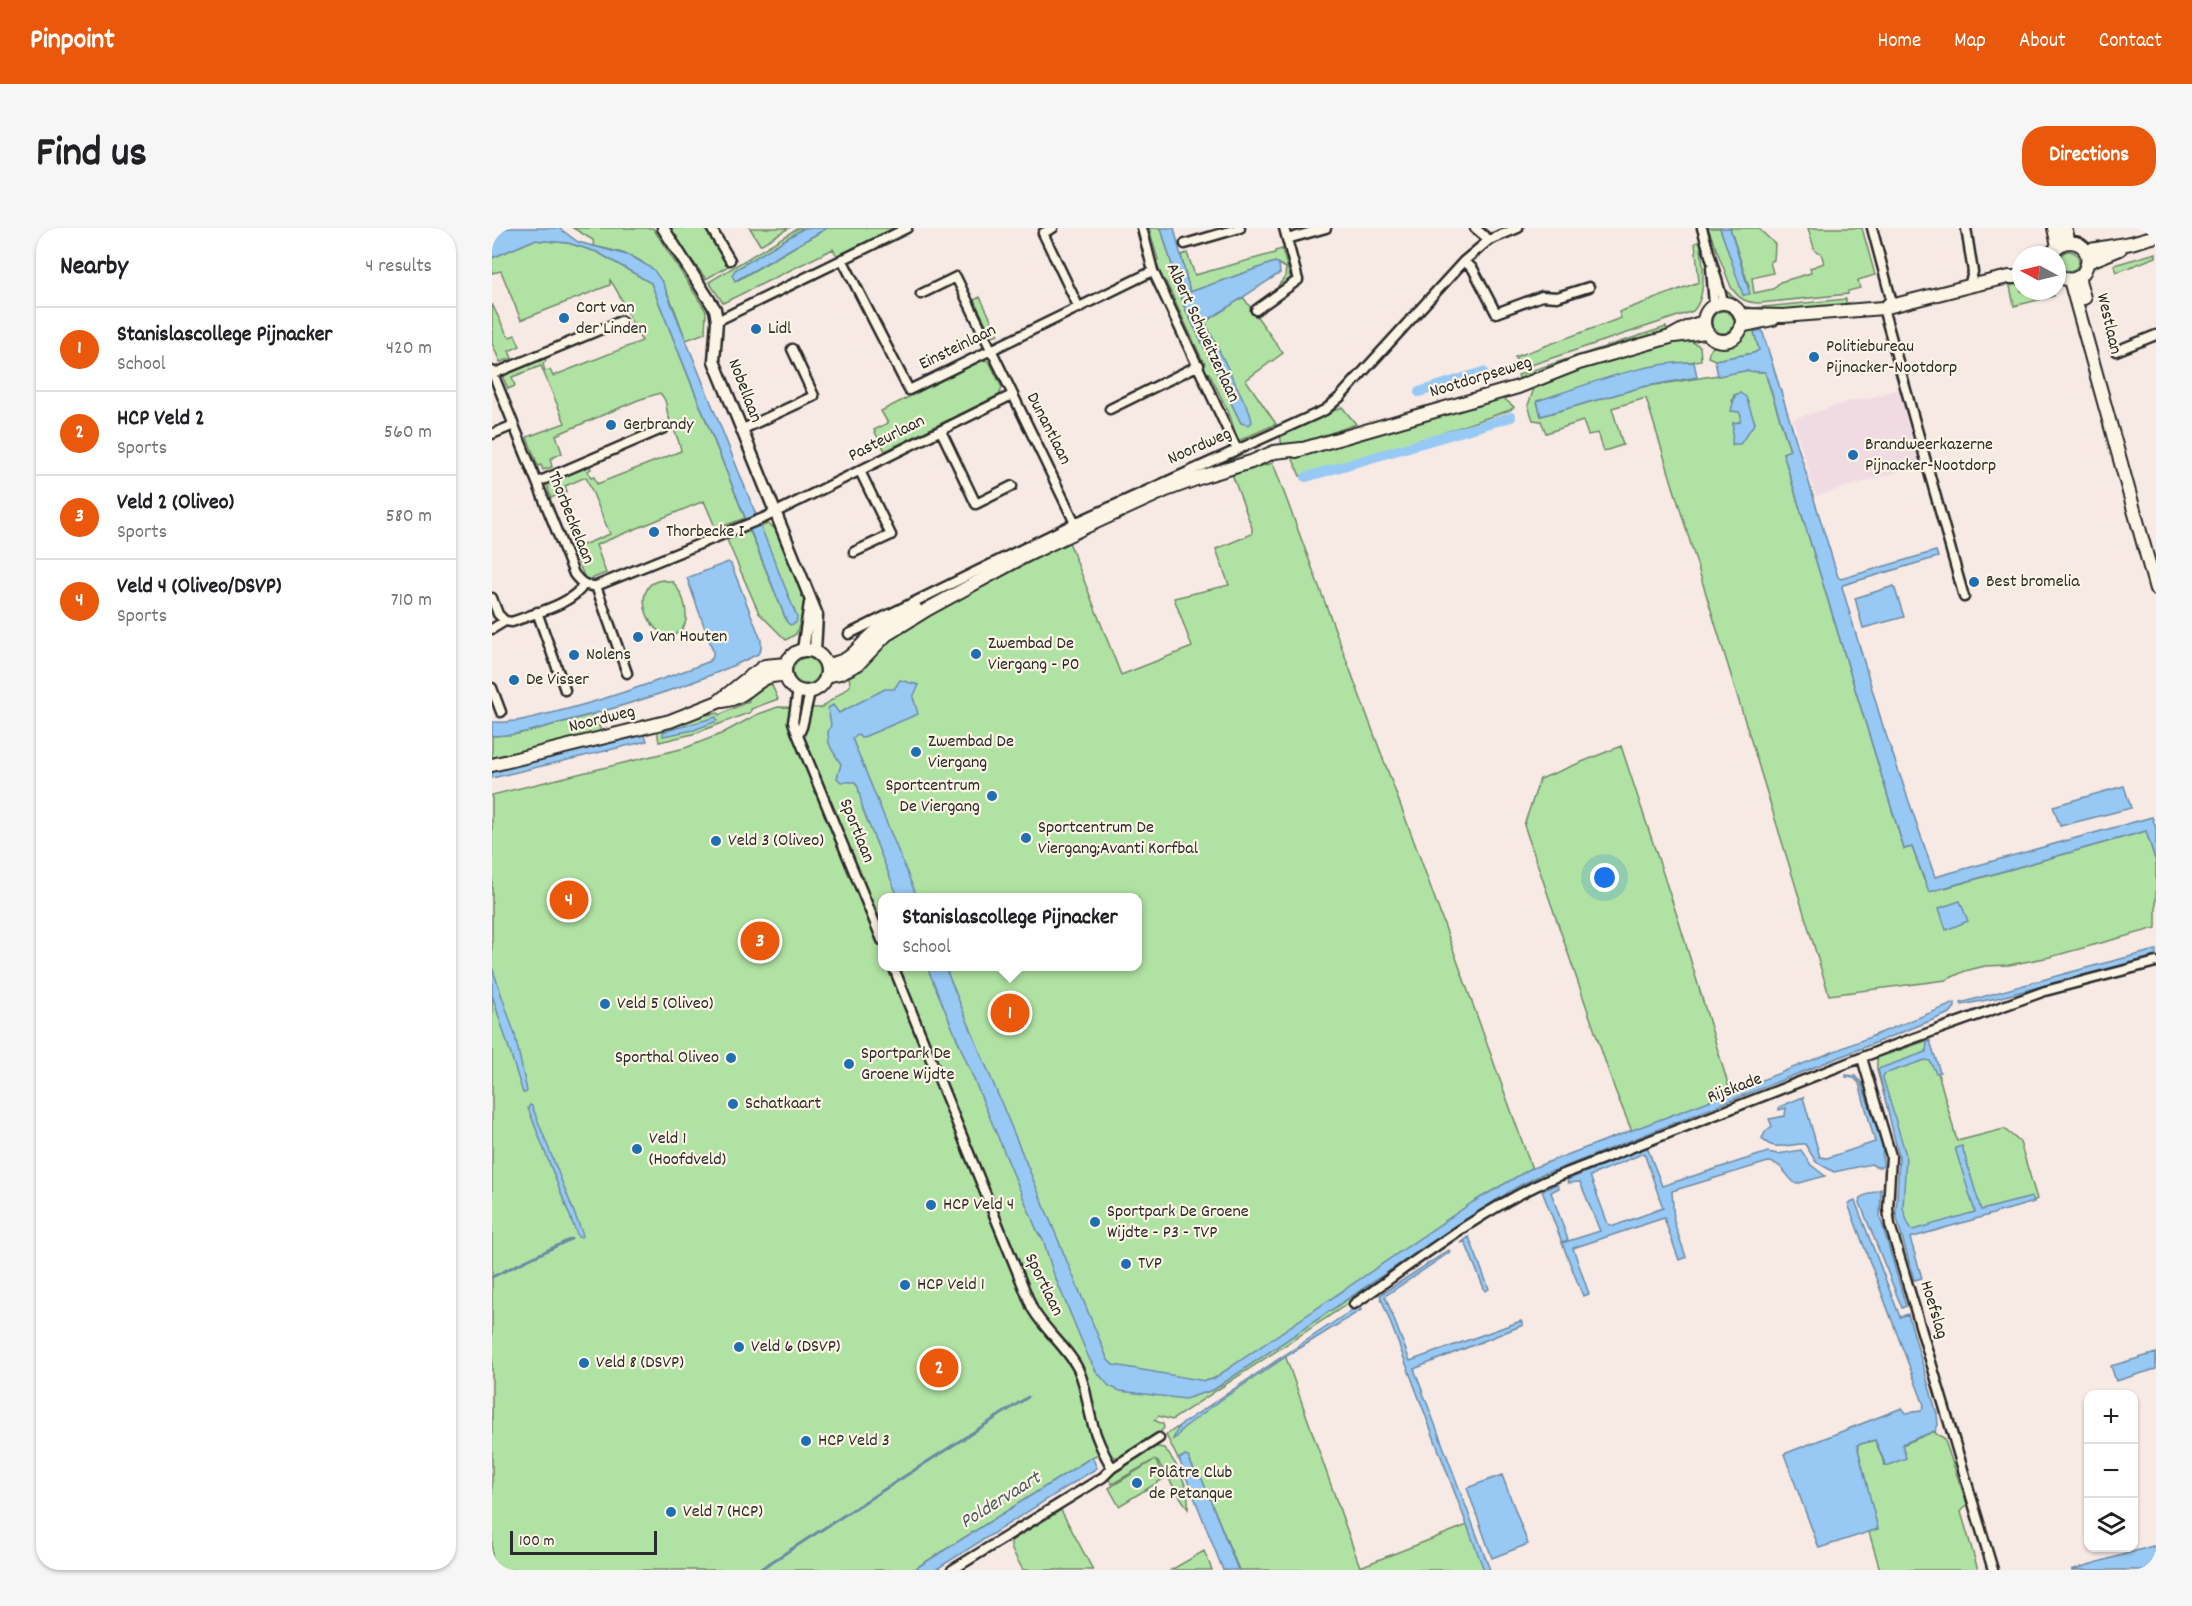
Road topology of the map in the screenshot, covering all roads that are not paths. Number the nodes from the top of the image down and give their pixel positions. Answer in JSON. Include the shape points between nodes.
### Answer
{"nodes":[{"id":1,"x":663,"y":228,"type":"edge"},
{"id":2,"x":711,"y":228,"type":"edge"},
{"id":3,"x":908,"y":228,"type":"edge"},
{"id":4,"x":1053,"y":228,"type":"edge"},
{"id":5,"x":1142,"y":228,"type":"edge"},
{"id":6,"x":1240,"y":228,"type":"edge"},
{"id":7,"x":1284,"y":228,"type":"edge"},
{"id":8,"x":1326,"y":228,"type":"edge"},
{"id":9,"x":1475,"y":228,"type":"edge"},
{"id":10,"x":1518,"y":228,"type":"edge"},
{"id":11,"x":1702,"y":228,"type":"edge"},
{"id":12,"x":1872,"y":228,"type":"edge"},
{"id":13,"x":1966,"y":228,"type":"edge"},
{"id":14,"x":2054,"y":228,"type":"edge"},
{"id":15,"x":2065,"y":228,"type":"edge"},
{"id":16,"x":2156,"y":236,"type":"edge"},
{"id":17,"x":1287,"y":239,"type":"junction"},
{"id":18,"x":1489,"y":240,"type":"junction"},
{"id":19,"x":1185,"y":244,"type":"dead end"},
{"id":20,"x":2059,"y":246,"type":"edge"},
{"id":21,"x":2060,"y":246,"type":"edge"},
{"id":22,"x":2066,"y":247,"type":"edge"},
{"id":23,"x":2086,"y":256,"type":"junction"},
{"id":24,"x":842,"y":259,"type":"junction"},
{"id":25,"x":730,"y":260,"type":"dead end"},
{"id":26,"x":1464,"y":261,"type":"junction"},
{"id":27,"x":1153,"y":271,"type":"junction"},
{"id":28,"x":2066,"y":277,"type":"edge"},
{"id":29,"x":2012,"y":278,"type":"edge"},
{"id":30,"x":2074,"y":278,"type":"junction"},
{"id":31,"x":1969,"y":286,"type":"junction"},
{"id":32,"x":1590,"y":287,"type":"dead end"},
{"id":33,"x":921,"y":294,"type":"dead end"},
{"id":34,"x":1887,"y":304,"type":"junction"},
{"id":35,"x":1719,"y":305,"type":"junction"},
{"id":36,"x":1079,"y":308,"type":"junction"},
{"id":37,"x":1256,"y":310,"type":"dead end"},
{"id":38,"x":1741,"y":320,"type":"junction"},
{"id":39,"x":621,"y":321,"type":"dead end"},
{"id":40,"x":717,"y":321,"type":"junction"},
{"id":41,"x":1705,"y":327,"type":"junction"},
{"id":42,"x":2156,"y":335,"type":"edge"},
{"id":43,"x":792,"y":349,"type":"dead end"},
{"id":44,"x":992,"y":350,"type":"junction"},
{"id":45,"x":2116,"y":351,"type":"dead end"},
{"id":46,"x":1198,"y":365,"type":"junction"},
{"id":47,"x":493,"y":372,"type":"edge"},
{"id":48,"x":1012,"y":395,"type":"junction"},
{"id":49,"x":1110,"y":409,"type":"dead end"},
{"id":50,"x":514,"y":426,"type":"junction"},
{"id":51,"x":664,"y":428,"type":"dead end"},
{"id":52,"x":741,"y":430,"type":"junction"},
{"id":53,"x":941,"y":431,"type":"junction"},
{"id":54,"x":492,"y":434,"type":"edge"},
{"id":55,"x":1237,"y":450,"type":"junction"},
{"id":56,"x":1251,"y":462,"type":"joint"},
{"id":57,"x":860,"y":471,"type":"junction"},
{"id":58,"x":538,"y":482,"type":"junction"},
{"id":59,"x":1012,"y":486,"type":"dead end"},
{"id":60,"x":771,"y":515,"type":"junction"},
{"id":61,"x":1075,"y":523,"type":"junction"},
{"id":62,"x":854,"y":552,"type":"dead end"},
{"id":63,"x":584,"y":585,"type":"junction"},
{"id":64,"x":596,"y":586,"type":"junction"},
{"id":65,"x":2156,"y":589,"type":"edge"},
{"id":66,"x":1964,"y":597,"type":"dead end"},
{"id":67,"x":492,"y":598,"type":"edge"},
{"id":68,"x":537,"y":612,"type":"junction"},
{"id":69,"x":505,"y":621,"type":"junction"},
{"id":70,"x":492,"y":629,"type":"edge"},
{"id":71,"x":849,"y":634,"type":"dead end"},
{"id":72,"x":809,"y":651,"type":"junction"},
{"id":73,"x":786,"y":670,"type":"junction"},
{"id":74,"x":826,"y":671,"type":"junction"},
{"id":75,"x":627,"y":673,"type":"dead end"},
{"id":76,"x":492,"y":688,"type":"edge"},
{"id":77,"x":565,"y":690,"type":"dead end"},
{"id":78,"x":804,"y":691,"type":"junction"},
{"id":79,"x":501,"y":712,"type":"dead end"},
{"id":80,"x":492,"y":765,"type":"edge"},
{"id":81,"x":878,"y":930,"type":"edge"},
{"id":82,"x":2156,"y":962,"type":"edge"},
{"id":83,"x":895,"y":971,"type":"edge"},
{"id":84,"x":1862,"y":1058,"type":"junction"},
{"id":85,"x":1353,"y":1304,"type":"dead end"},
{"id":86,"x":1159,"y":1438,"type":"dead end"},
{"id":87,"x":1112,"y":1468,"type":"junction"},
{"id":88,"x":952,"y":1570,"type":"edge"},
{"id":89,"x":1993,"y":1570,"type":"edge"}],
"edges":[{"from":1,"to":40,"type":"street","via":[[715,309]]},
{"from":2,"to":25,"type":"street"},
{"from":3,"to":24,"type":"street"},
{"from":4,"to":36,"type":"street","via":[[1043,233]]},
{"from":5,"to":27,"type":"street","name":"Albert Schweitzerlaan"},
{"from":6,"to":19,"type":"street"},
{"from":7,"to":17,"type":"street"},
{"from":8,"to":17,"type":"street"},
{"from":9,"to":18,"type":"street"},
{"from":10,"to":18,"type":"street","name":"Noordweg"},
{"from":11,"to":35,"type":"street"},
{"from":12,"to":34,"type":"street"},
{"from":13,"to":31,"type":"street","via":[[1974,272]]},
{"from":14,"to":20,"type":"main road"},
{"from":15,"to":21,"type":"main road"},
{"from":16,"to":23,"type":"main road"},
{"from":17,"to":37,"type":"street","via":[[1298,280]]},
{"from":18,"to":26,"type":"street","name":"Noordweg"},
{"from":22,"to":23,"type":"main road","via":[[2078,244]]},
{"from":23,"to":30,"type":"main road","via":[[2084,272]]},
{"from":24,"to":40,"type":"street"},
{"from":24,"to":44,"type":"street","name":"Einsteinlaan","via":[[909,390]]},
{"from":26,"to":32,"type":"street","via":[[1473,269],[1496,313],[1542,296],[1557,297]]},
{"from":26,"to":55,"type":"street","name":"Noordweg","via":[[1334,404]]},
{"from":27,"to":36,"type":"street","name":"Einsteinlaan"},
{"from":27,"to":46,"type":"street","name":"Albert Schweitzerlaan"},
{"from":28,"to":30,"type":"main road"},
{"from":29,"to":31,"type":"main road"},
{"from":30,"to":65,"type":"main road","name":"Westlaan","via":[[2094,369]]},
{"from":31,"to":34,"type":"main road"},
{"from":33,"to":44,"type":"street","name":"Dunantlaan","via":[[956,277]]},
{"from":34,"to":38,"type":"main road"},
{"from":34,"to":66,"type":"street"},
{"from":35,"to":38,"type":"main road","via":[[1732,306]]},
{"from":35,"to":41,"type":"main road","via":[[1708,311]]},
{"from":36,"to":44,"type":"street","name":"Einsteinlaan"},
{"from":38,"to":41,"type":"main road","via":[[1736,335],[1725,341],[1713,338]]},
{"from":39,"to":47,"type":"street"},
{"from":40,"to":52,"type":"street","name":"Nobellaan","via":[[714,361]]},
{"from":41,"to":56,"type":"main road","name":"Nootdorpseweg","via":[[1688,327],[1670,337],[1580,363],[1518,387],[1301,449],[1274,452]]},
{"from":42,"to":45,"type":"street"},
{"from":43,"to":52,"type":"street","via":[[814,396]]},
{"from":44,"to":48,"type":"street","name":"Dunantlaan"},
{"from":46,"to":49,"type":"street"},
{"from":46,"to":55,"type":"street","name":"Albert Schweitzerlaan"},
{"from":47,"to":50,"type":"street","name":"Thorbeckelaan"},
{"from":48,"to":53,"type":"street","name":"Pasteurlaan"},
{"from":48,"to":61,"type":"street","name":"Dunantlaan"},
{"from":50,"to":54,"type":"street"},
{"from":50,"to":58,"type":"street","name":"Thorbeckelaan"},
{"from":51,"to":58,"type":"street"},
{"from":52,"to":60,"type":"street","name":"Nobellaan"},
{"from":53,"to":57,"type":"street","name":"Pasteurlaan"},
{"from":53,"to":59,"type":"street","via":[[976,504]]},
{"from":55,"to":61,"type":"street","name":"Noordweg"},
{"from":56,"to":74,"type":"main road","name":"Noordweg","via":[[1166,490],[1024,556],[894,629],[858,664],[840,673]]},
{"from":57,"to":60,"type":"street","name":"Pasteurlaan"},
{"from":57,"to":62,"type":"street","via":[[891,536]]},
{"from":58,"to":63,"type":"street","name":"Thorbeckelaan","via":[[574,574]]},
{"from":60,"to":64,"type":"street","name":"Thorbeckelaan"},
{"from":60,"to":72,"type":"street","name":"Nobellaan","via":[[817,615]]},
{"from":61,"to":71,"type":"street","name":"Noordweg"},
{"from":63,"to":64,"type":"street","name":"Thorbeckelaan"},
{"from":63,"to":68,"type":"street","via":[[575,596]]},
{"from":64,"to":75,"type":"street"},
{"from":67,"to":69,"type":"street"},
{"from":68,"to":69,"type":"street"},
{"from":68,"to":77,"type":"street"},
{"from":69,"to":70,"type":"street"},
{"from":72,"to":73,"type":"main road","via":[[792,655]]},
{"from":72,"to":74,"type":"main road","via":[[824,659]]},
{"from":73,"to":78,"type":"main road","via":[[792,687]]},
{"from":73,"to":80,"type":"main road","name":"Noordweg","via":[[767,677],[745,694],[652,726]]},
{"from":74,"to":78,"type":"main road","via":[[820,686]]},
{"from":76,"to":79,"type":"street"},
{"from":78,"to":81,"type":"street","name":"Sportlaan","via":[[794,722]]},
{"from":82,"to":84,"type":"street","name":"Rijskade","via":[[2045,991]]},
{"from":83,"to":87,"type":"street","name":"Sportlaan","via":[[1032,1308],[1078,1369],[1102,1452]]},
{"from":84,"to":85,"type":"street","name":"Rijskade","via":[[1516,1195]]},
{"from":84,"to":89,"type":"street","name":"Hoefslag","via":[[1891,1156],[1890,1225]]},
{"from":86,"to":87,"type":"street"},
{"from":87,"to":88,"type":"street"}]}
